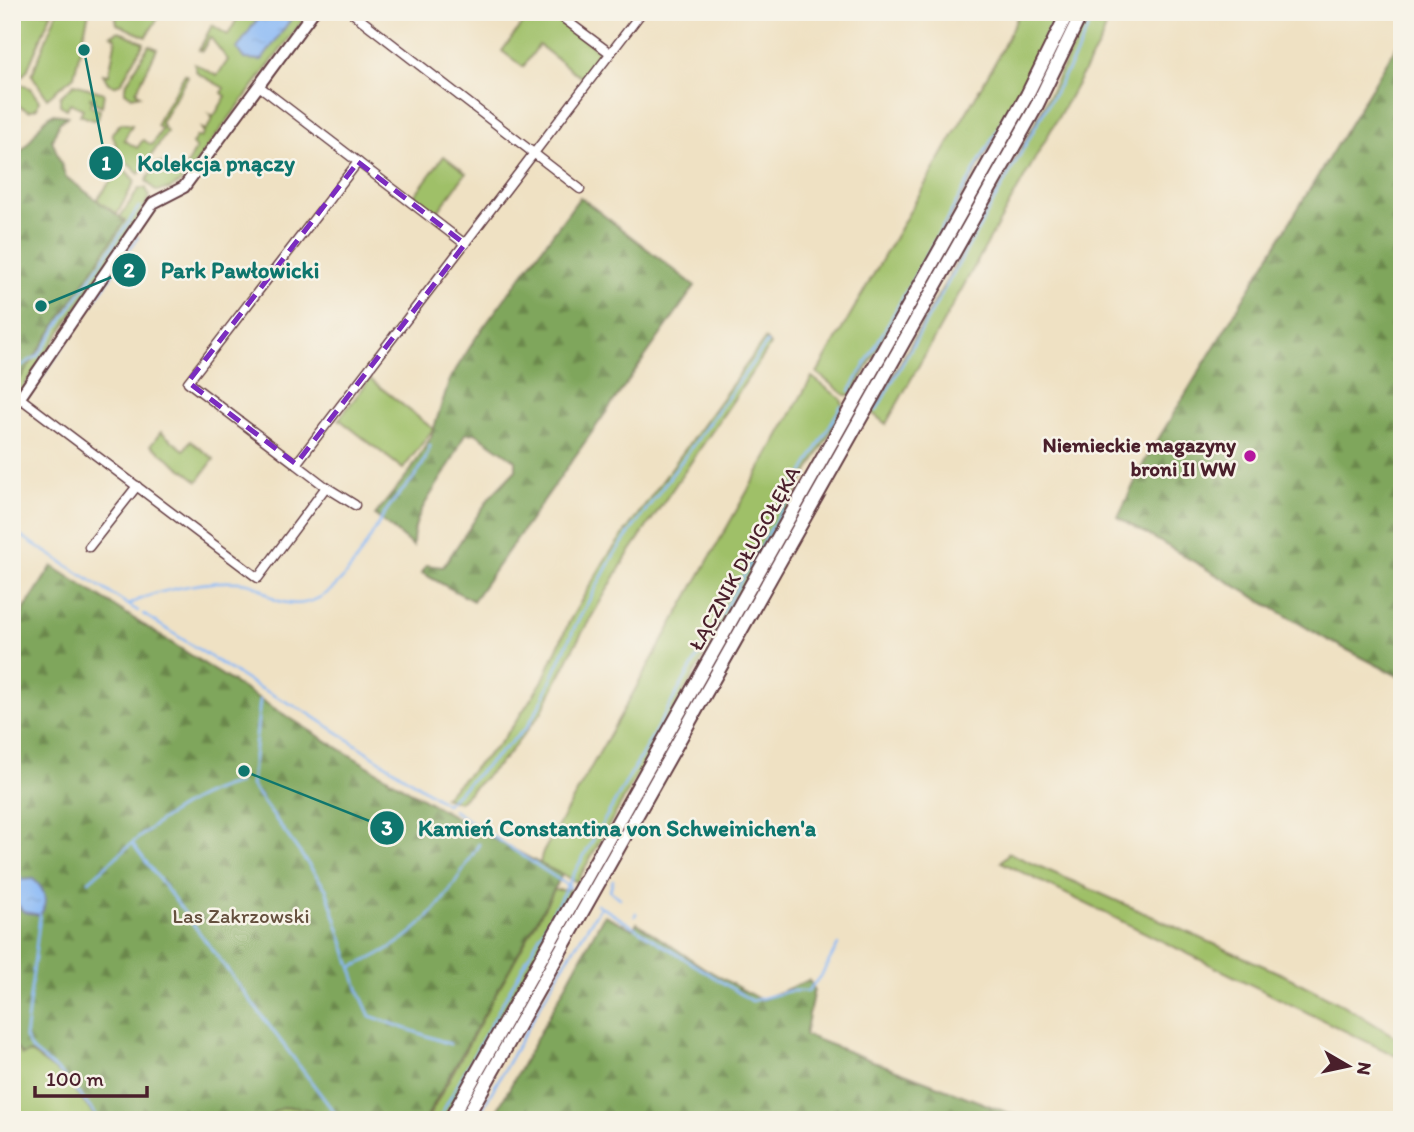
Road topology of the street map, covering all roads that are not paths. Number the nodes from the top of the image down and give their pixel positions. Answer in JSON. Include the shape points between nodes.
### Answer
{"nodes":[{"id":1,"x":313,"y":12,"type":"edge"},
{"id":2,"x":351,"y":12,"type":"edge"},
{"id":3,"x":555,"y":12,"type":"edge"},
{"id":4,"x":642,"y":12,"type":"edge"},
{"id":5,"x":1068,"y":12,"type":"edge"},
{"id":6,"x":1082,"y":12,"type":"edge"},
{"id":7,"x":610,"y":53,"type":"junction"},
{"id":8,"x":259,"y":86,"type":"junction"},
{"id":9,"x":533,"y":153,"type":"junction"},
{"id":10,"x":358,"y":162,"type":"junction"},
{"id":11,"x":580,"y":189,"type":"dead end"},
{"id":12,"x":465,"y":244,"type":"junction"},
{"id":13,"x":20,"y":398,"type":"junction"},
{"id":14,"x":12,"y":409,"type":"edge"},
{"id":15,"x":296,"y":464,"type":"junction"},
{"id":16,"x":137,"y":486,"type":"junction"},
{"id":17,"x":326,"y":487,"type":"junction"},
{"id":18,"x":355,"y":505,"type":"dead end"},
{"id":19,"x":89,"y":547,"type":"dead end"},
{"id":20,"x":450,"y":1120,"type":"edge"},
{"id":21,"x":465,"y":1120,"type":"edge"}],
"edges":[{"from":1,"to":8,"type":"street"},
{"from":2,"to":9,"type":"street"},
{"from":3,"to":7,"type":"street"},
{"from":4,"to":7,"type":"street"},
{"from":5,"to":20,"type":"main road","name":"ŁĄCZNIK DŁUGOŁĘKA","via":[[1022,104]]},
{"from":6,"to":21,"type":"main road","name":"ŁĄCZNIK DŁUGOŁĘKA","via":[[1036,107]]},
{"from":7,"to":9,"type":"street"},
{"from":8,"to":10,"type":"street"},
{"from":8,"to":13,"type":"street","via":[[184,187],[153,203]]},
{"from":9,"to":11,"type":"street"},
{"from":9,"to":12,"type":"street"},
{"from":10,"to":12,"type":"street"},
{"from":10,"to":15,"type":"street","via":[[188,382]]},
{"from":12,"to":15,"type":"street"},
{"from":13,"to":14,"type":"street"},
{"from":13,"to":16,"type":"street"},
{"from":15,"to":17,"type":"street"},
{"from":16,"to":17,"type":"street","via":[[258,578]]},
{"from":16,"to":19,"type":"street"},
{"from":17,"to":18,"type":"street"}]}
